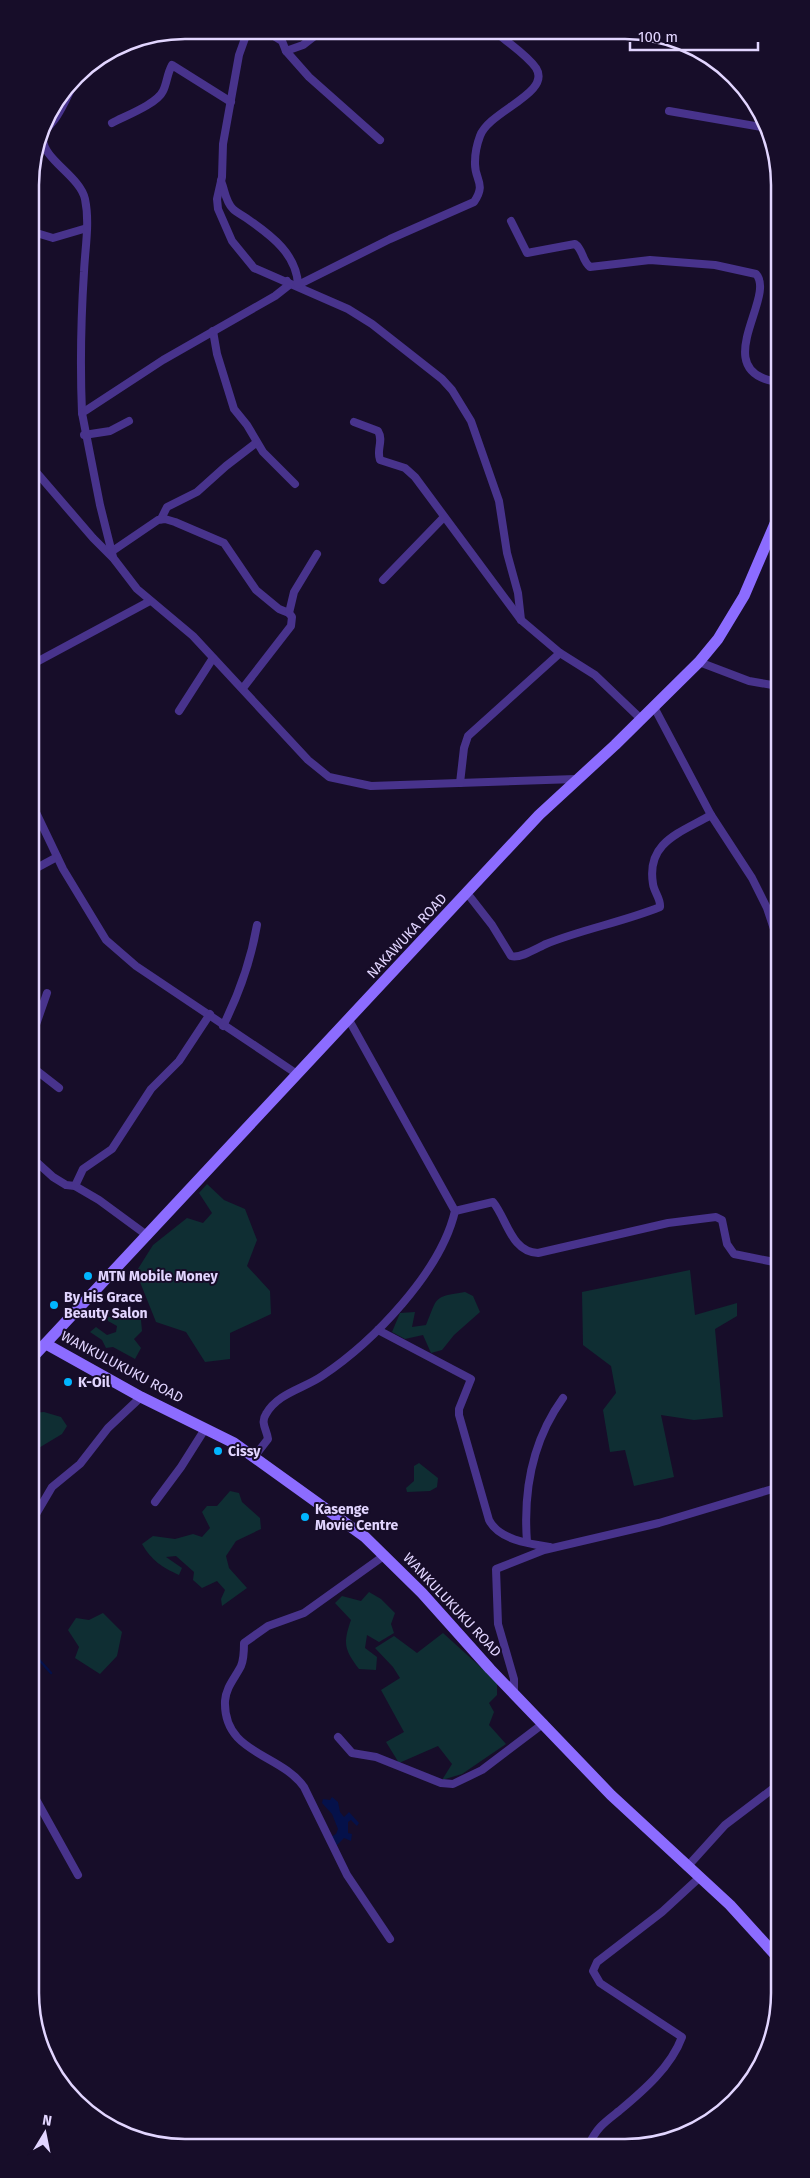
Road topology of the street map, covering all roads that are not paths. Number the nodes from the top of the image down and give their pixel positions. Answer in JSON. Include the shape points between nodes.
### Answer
{"nodes":[{"id":1,"x":245,"y":39,"type":"edge"},
{"id":2,"x":280,"y":39,"type":"edge"},
{"id":3,"x":311,"y":39,"type":"edge"},
{"id":4,"x":504,"y":39,"type":"edge"},
{"id":5,"x":286,"y":51,"type":"junction"},
{"id":6,"x":231,"y":102,"type":"junction"},
{"id":7,"x":63,"y":105,"type":"edge"},
{"id":8,"x":669,"y":112,"type":"dead end"},
{"id":9,"x":55,"y":119,"type":"edge"},
{"id":10,"x":112,"y":123,"type":"dead end"},
{"id":11,"x":759,"y":127,"type":"edge"},
{"id":12,"x":380,"y":140,"type":"dead end"},
{"id":13,"x":44,"y":146,"type":"edge"},
{"id":14,"x":221,"y":180,"type":"junction"},
{"id":15,"x":511,"y":221,"type":"dead end"},
{"id":16,"x":87,"y":228,"type":"junction"},
{"id":17,"x":39,"y":234,"type":"edge"},
{"id":18,"x":287,"y":281,"type":"junction"},
{"id":19,"x":298,"y":286,"type":"junction"},
{"id":20,"x":213,"y":331,"type":"junction"},
{"id":21,"x":771,"y":381,"type":"edge"},
{"id":22,"x":82,"y":413,"type":"junction"},
{"id":23,"x":129,"y":421,"type":"dead end"},
{"id":24,"x":354,"y":422,"type":"dead end"},
{"id":25,"x":84,"y":435,"type":"junction"},
{"id":26,"x":256,"y":443,"type":"junction"},
{"id":27,"x":39,"y":475,"type":"edge"},
{"id":28,"x":295,"y":484,"type":"dead end"},
{"id":29,"x":444,"y":517,"type":"junction"},
{"id":30,"x":162,"y":519,"type":"junction"},
{"id":31,"x":771,"y":536,"type":"edge"},
{"id":32,"x":317,"y":554,"type":"dead end"},
{"id":33,"x":113,"y":556,"type":"junction"},
{"id":34,"x":383,"y":580,"type":"dead end"},
{"id":35,"x":150,"y":601,"type":"junction"},
{"id":36,"x":289,"y":613,"type":"junction"},
{"id":37,"x":521,"y":620,"type":"junction"},
{"id":38,"x":560,"y":653,"type":"junction"},
{"id":39,"x":213,"y":658,"type":"junction"},
{"id":40,"x":39,"y":661,"type":"edge"},
{"id":41,"x":699,"y":662,"type":"junction"},
{"id":42,"x":771,"y":685,"type":"edge"},
{"id":43,"x":243,"y":688,"type":"junction"},
{"id":44,"x":654,"y":707,"type":"junction"},
{"id":45,"x":178,"y":711,"type":"dead end"},
{"id":46,"x":641,"y":719,"type":"junction"},
{"id":47,"x":576,"y":779,"type":"junction"},
{"id":48,"x":460,"y":783,"type":"junction"},
{"id":49,"x":711,"y":815,"type":"junction"},
{"id":50,"x":39,"y":819,"type":"edge"},
{"id":51,"x":57,"y":857,"type":"junction"},
{"id":52,"x":39,"y":867,"type":"edge"},
{"id":53,"x":467,"y":893,"type":"junction"},
{"id":54,"x":771,"y":920,"type":"edge"},
{"id":55,"x":257,"y":925,"type":"dead end"},
{"id":56,"x":47,"y":993,"type":"dead end"},
{"id":57,"x":210,"y":1014,"type":"junction"},
{"id":58,"x":39,"y":1016,"type":"edge"},
{"id":59,"x":349,"y":1020,"type":"junction"},
{"id":60,"x":223,"y":1026,"type":"junction"},
{"id":61,"x":39,"y":1072,"type":"edge"},
{"id":62,"x":297,"y":1074,"type":"junction"},
{"id":63,"x":59,"y":1088,"type":"dead end"},
{"id":64,"x":39,"y":1164,"type":"edge"},
{"id":65,"x":75,"y":1186,"type":"junction"},
{"id":66,"x":455,"y":1211,"type":"junction"},
{"id":67,"x":148,"y":1236,"type":"junction"},
{"id":68,"x":771,"y":1262,"type":"edge"},
{"id":69,"x":378,"y":1330,"type":"junction"},
{"id":70,"x":46,"y":1344,"type":"junction"},
{"id":71,"x":39,"y":1351,"type":"edge"},
{"id":72,"x":141,"y":1397,"type":"junction"},
{"id":73,"x":563,"y":1398,"type":"dead end"},
{"id":74,"x":206,"y":1428,"type":"junction"},
{"id":75,"x":254,"y":1457,"type":"junction"},
{"id":76,"x":771,"y":1489,"type":"edge"},
{"id":77,"x":155,"y":1502,"type":"dead end"},
{"id":78,"x":39,"y":1511,"type":"edge"},
{"id":79,"x":527,"y":1542,"type":"junction"},
{"id":80,"x":555,"y":1548,"type":"junction"},
{"id":81,"x":385,"y":1555,"type":"junction"},
{"id":82,"x":514,"y":1694,"type":"junction"},
{"id":83,"x":544,"y":1723,"type":"junction"},
{"id":84,"x":338,"y":1737,"type":"dead end"},
{"id":85,"x":771,"y":1790,"type":"edge"},
{"id":86,"x":39,"y":1805,"type":"edge"},
{"id":87,"x":687,"y":1867,"type":"junction"},
{"id":88,"x":78,"y":1875,"type":"dead end"},
{"id":89,"x":700,"y":1878,"type":"junction"},
{"id":90,"x":390,"y":1938,"type":"dead end"},
{"id":91,"x":771,"y":1950,"type":"edge"},
{"id":92,"x":592,"y":2139,"type":"edge"}],
"edges":[{"from":1,"to":6,"type":"street"},
{"from":2,"to":5,"type":"street"},
{"from":3,"to":5,"type":"street"},
{"from":4,"to":19,"type":"street","via":[[533,65],[540,81],[483,130],[474,164],[480,178],[480,193],[474,202],[390,239]]},
{"from":5,"to":12,"type":"street","via":[[309,77]]},
{"from":6,"to":10,"type":"street","via":[[172,65],[162,92],[148,104]]},
{"from":6,"to":14,"type":"street","via":[[223,144]]},
{"from":7,"to":9,"type":"street"},
{"from":8,"to":11,"type":"street"},
{"from":13,"to":16,"type":"street","via":[[82,190]]},
{"from":14,"to":18,"type":"street","via":[[218,209],[237,250],[254,268]]},
{"from":14,"to":19,"type":"street","via":[[226,200],[233,210],[274,239],[293,262],[298,272]]},
{"from":15,"to":21,"type":"street","via":[[527,253],[575,244],[590,267],[650,260],[715,265],[756,274],[761,285],[744,349],[753,372],[759,378]]},
{"from":16,"to":17,"type":"street","via":[[53,238]]},
{"from":16,"to":22,"type":"street","via":[[82,296]]},
{"from":18,"to":19,"type":"street"},
{"from":18,"to":20,"type":"street","via":[[289,285],[275,296]]},
{"from":19,"to":37,"type":"street","via":[[372,324],[442,379],[464,406],[499,501],[506,553],[518,593]]},
{"from":20,"to":22,"type":"street"},
{"from":20,"to":26,"type":"street","via":[[234,408]]},
{"from":22,"to":25,"type":"street"},
{"from":23,"to":25,"type":"street","via":[[110,430]]},
{"from":24,"to":29,"type":"street","via":[[378,431],[380,460],[405,468]]},
{"from":25,"to":33,"type":"street"},
{"from":26,"to":28,"type":"street"},
{"from":26,"to":30,"type":"street","via":[[197,492],[167,507]]},
{"from":27,"to":33,"type":"street"},
{"from":29,"to":34,"type":"street"},
{"from":29,"to":37,"type":"street"},
{"from":30,"to":33,"type":"street"},
{"from":30,"to":36,"type":"street","via":[[224,543],[256,590]]},
{"from":31,"to":41,"type":"main road","name":"NAKAWUKA ROAD","via":[[735,613]]},
{"from":32,"to":36,"type":"street","via":[[294,592]]},
{"from":33,"to":35,"type":"street"},
{"from":35,"to":39,"type":"street","via":[[193,636]]},
{"from":35,"to":40,"type":"street"},
{"from":36,"to":43,"type":"street","via":[[292,617],[288,631]]},
{"from":37,"to":38,"type":"street"},
{"from":38,"to":46,"type":"street","via":[[600,680]]},
{"from":38,"to":48,"type":"street","via":[[468,736]]},
{"from":39,"to":43,"type":"street"},
{"from":39,"to":45,"type":"street"},
{"from":41,"to":42,"type":"street","via":[[749,681]]},
{"from":41,"to":44,"type":"main road","name":"NAKAWUKA ROAD"},
{"from":43,"to":48,"type":"street","via":[[308,760],[329,777],[371,786]]},
{"from":44,"to":46,"type":"main road","name":"NAKAWUKA ROAD"},
{"from":44,"to":49,"type":"street"},
{"from":46,"to":47,"type":"main road","name":"NAKAWUKA ROAD"},
{"from":47,"to":48,"type":"street"},
{"from":47,"to":53,"type":"main road","name":"NAKAWUKA ROAD"},
{"from":49,"to":53,"type":"street","via":[[665,842],[656,853],[653,886],[660,906],[628,919],[558,939],[518,956],[511,956],[492,924]]},
{"from":49,"to":54,"type":"street","via":[[752,878]]},
{"from":50,"to":51,"type":"street"},
{"from":51,"to":52,"type":"street"},
{"from":51,"to":57,"type":"street","via":[[106,940],[136,966]]},
{"from":53,"to":59,"type":"main road","name":"NAKAWUKA ROAD"},
{"from":55,"to":60,"type":"street","via":[[250,958]]},
{"from":56,"to":58,"type":"street"},
{"from":57,"to":60,"type":"street"},
{"from":57,"to":65,"type":"street","via":[[179,1061],[152,1089],[112,1149],[83,1169]]},
{"from":59,"to":62,"type":"main road","name":"NAKAWUKA ROAD"},
{"from":59,"to":66,"type":"street"},
{"from":60,"to":62,"type":"street"},
{"from":61,"to":63,"type":"street"},
{"from":62,"to":67,"type":"main road","name":"NAKAWUKA ROAD"},
{"from":64,"to":65,"type":"street","via":[[66,1185]]},
{"from":65,"to":67,"type":"street"},
{"from":66,"to":68,"type":"street","via":[[493,1202],[515,1241],[529,1253],[668,1223],[716,1217],[722,1220],[727,1244],[734,1254]]},
{"from":66,"to":69,"type":"street","via":[[439,1254]]},
{"from":67,"to":70,"type":"main road","name":"NAKAWUKA ROAD"},
{"from":69,"to":75,"type":"street","via":[[323,1375],[291,1391],[267,1412],[263,1420],[268,1439]]},
{"from":69,"to":79,"type":"street","via":[[471,1379],[459,1415],[489,1520],[502,1533]]},
{"from":70,"to":71,"type":"main road","name":"NAKAWUKA ROAD"},
{"from":70,"to":72,"type":"main road","name":"WANKULUKUKU ROAD"},
{"from":72,"to":74,"type":"main road","name":"WANKULUKUKU ROAD"},
{"from":72,"to":78,"type":"street","via":[[108,1428],[80,1464],[48,1492]]},
{"from":73,"to":79,"type":"street","via":[[545,1426],[527,1480]]},
{"from":74,"to":75,"type":"main road","name":"WANKULUKUKU ROAD"},
{"from":74,"to":77,"type":"street"},
{"from":75,"to":81,"type":"main road","name":"WANKULUKUKU ROAD","via":[[340,1517]]},
{"from":76,"to":80,"type":"street","via":[[659,1523]]},
{"from":79,"to":80,"type":"street"},
{"from":80,"to":82,"type":"street","via":[[496,1569],[494,1583],[498,1624],[511,1667]]},
{"from":81,"to":82,"type":"main road","name":"WANKULUKUKU ROAD"},
{"from":81,"to":90,"type":"street","via":[[304,1613],[268,1626],[244,1643],[241,1665],[231,1681],[225,1702],[233,1734],[241,1743],[286,1768],[300,1782],[347,1875]]},
{"from":82,"to":83,"type":"main road","name":"WANKULUKUKU ROAD"},
{"from":83,"to":84,"type":"street","via":[[482,1770],[454,1784],[441,1783],[376,1757],[352,1753]]},
{"from":83,"to":87,"type":"main road","name":"WANKULUKUKU ROAD","via":[[611,1795]]},
{"from":85,"to":87,"type":"street","via":[[725,1825]]},
{"from":86,"to":88,"type":"street"},
{"from":87,"to":89,"type":"main road","name":"WANKULUKUKU ROAD"},
{"from":89,"to":91,"type":"main road","name":"WANKULUKUKU ROAD"},
{"from":89,"to":92,"type":"street","via":[[597,1962],[593,1971],[600,1982],[682,2037],[670,2062],[620,2110],[598,2126]]}]}
